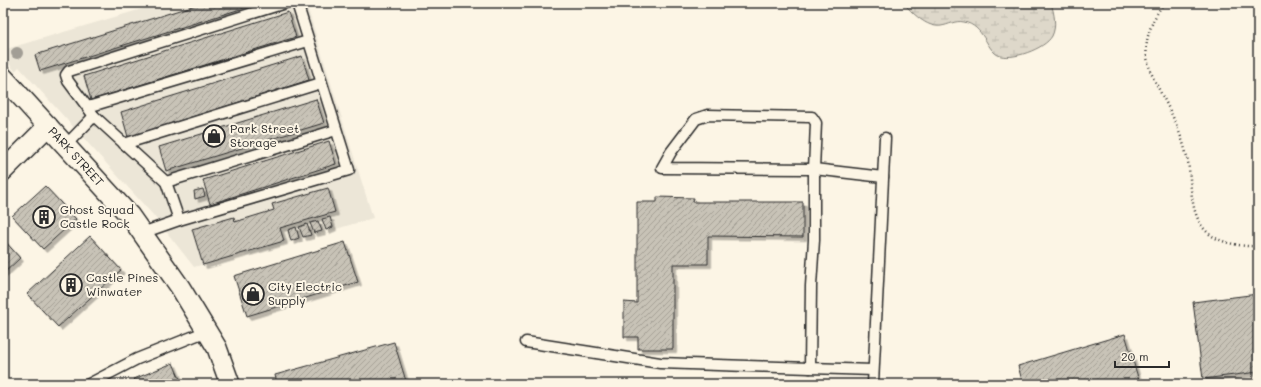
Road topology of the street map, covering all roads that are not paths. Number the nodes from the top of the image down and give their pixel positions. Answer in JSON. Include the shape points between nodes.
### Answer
{"nodes":[{"id":1,"x":285,"y":3,"type":"edge"},
{"id":2,"x":297,"y":3,"type":"edge"},
{"id":3,"x":308,"y":41,"type":"junction"},
{"id":4,"x":3,"y":77,"type":"edge"},
{"id":5,"x":321,"y":83,"type":"junction"},
{"id":6,"x":88,"y":107,"type":"junction"},
{"id":7,"x":94,"y":116,"type":"junction"},
{"id":8,"x":48,"y":126,"type":"junction"},
{"id":9,"x":336,"y":130,"type":"junction"},
{"id":10,"x":885,"y":138,"type":"dead end"},
{"id":11,"x":124,"y":144,"type":"junction"},
{"id":12,"x":66,"y":145,"type":"junction"},
{"id":13,"x":814,"y":170,"type":"junction"},
{"id":14,"x":3,"y":171,"type":"edge"},
{"id":15,"x":883,"y":177,"type":"junction"},
{"id":16,"x":166,"y":182,"type":"junction"},
{"id":17,"x":178,"y":220,"type":"junction"},
{"id":18,"x":142,"y":233,"type":"junction"},
{"id":19,"x":207,"y":331,"type":"junction"},
{"id":20,"x":526,"y":342,"type":"dead end"},
{"id":21,"x":810,"y":368,"type":"junction"},
{"id":22,"x":873,"y":370,"type":"junction"},
{"id":23,"x":89,"y":384,"type":"edge"},
{"id":24,"x":230,"y":384,"type":"edge"},
{"id":25,"x":873,"y":384,"type":"edge"}],
"edges":[{"from":1,"to":6,"type":"lane","via":[[69,71],[66,75],[68,81]]},
{"from":2,"to":3,"type":"lane"},
{"from":3,"to":5,"type":"lane"},
{"from":3,"to":6,"type":"lane"},
{"from":4,"to":8,"type":"street","name":"PARK STREET"},
{"from":5,"to":9,"type":"lane"},
{"from":5,"to":11,"type":"lane"},
{"from":6,"to":7,"type":"lane"},
{"from":7,"to":11,"type":"lane"},
{"from":7,"to":12,"type":"lane"},
{"from":8,"to":12,"type":"street","name":"PARK STREET"},
{"from":8,"to":14,"type":"street"},
{"from":9,"to":16,"type":"lane"},
{"from":9,"to":17,"type":"lane","via":[[349,170]]},
{"from":10,"to":15,"type":"lane"},
{"from":11,"to":16,"type":"lane"},
{"from":12,"to":18,"type":"street","name":"PARK STREET","via":[[130,216]]},
{"from":13,"to":13,"type":"lane","via":[[782,169],[662,168],[696,119],[708,114],[812,117],[816,123]]},
{"from":13,"to":15,"type":"lane"},
{"from":13,"to":21,"type":"lane"},
{"from":15,"to":22,"type":"lane"},
{"from":16,"to":17,"type":"lane"},
{"from":17,"to":18,"type":"lane"},
{"from":18,"to":19,"type":"street","name":"PARK STREET"},
{"from":19,"to":23,"type":"lane","via":[[136,359]]},
{"from":19,"to":24,"type":"street","name":"PARK STREET","via":[[218,348]]},
{"from":20,"to":21,"type":"lane","via":[[660,363]]},
{"from":21,"to":22,"type":"lane"},
{"from":22,"to":25,"type":"lane"}]}
